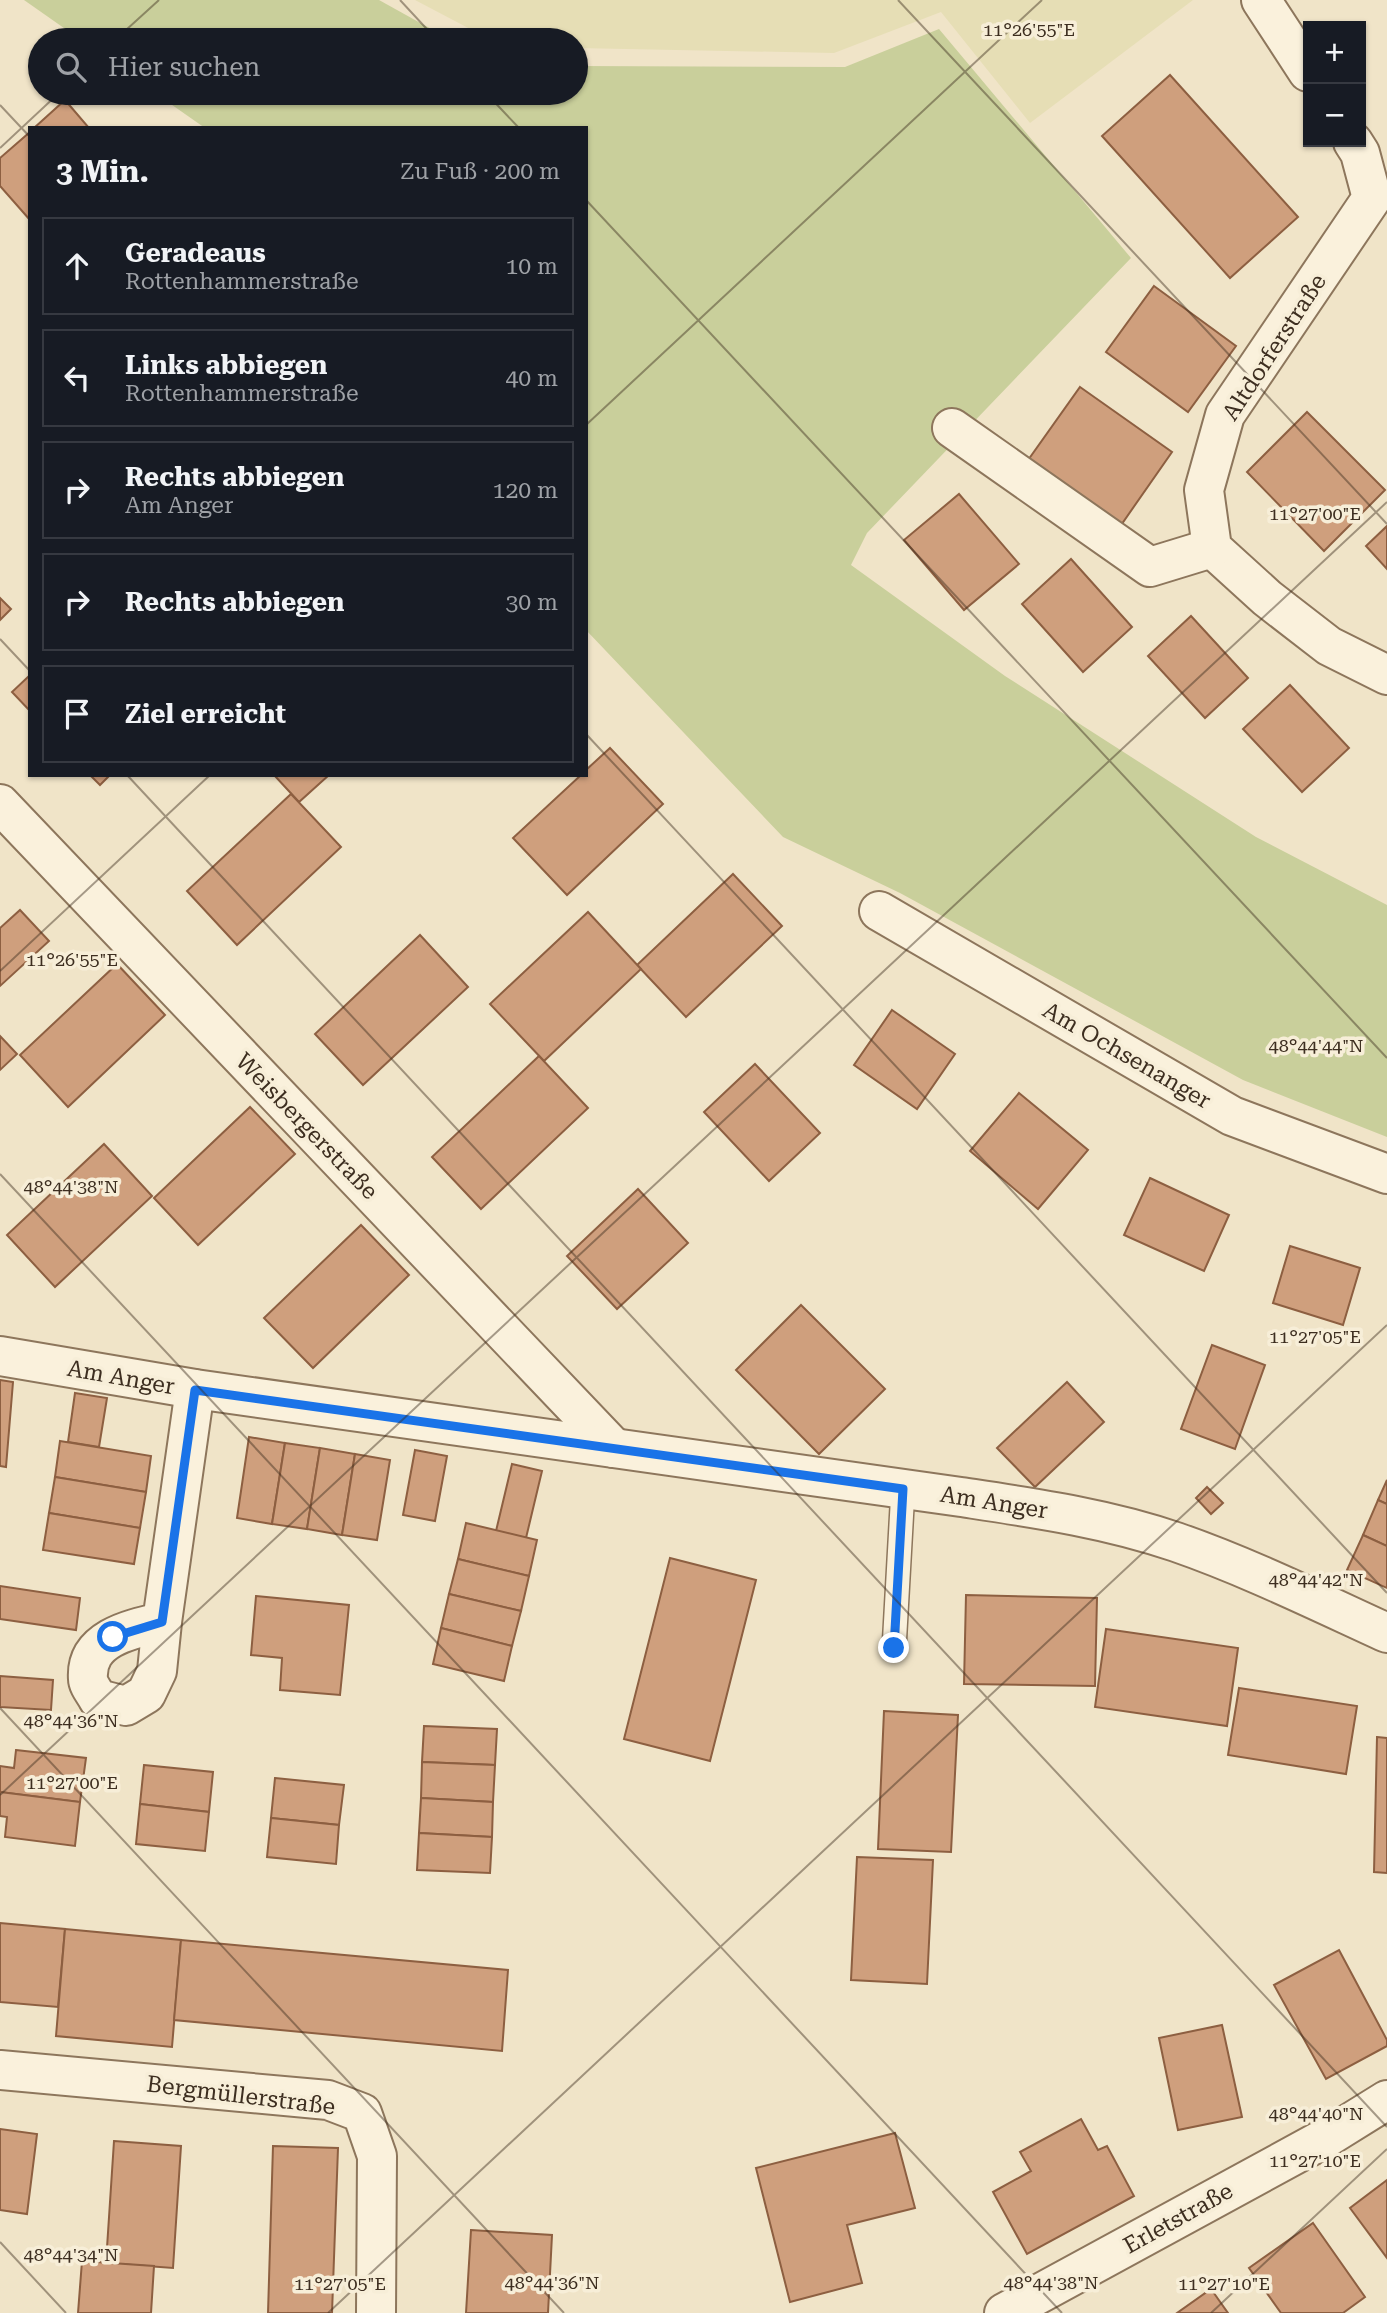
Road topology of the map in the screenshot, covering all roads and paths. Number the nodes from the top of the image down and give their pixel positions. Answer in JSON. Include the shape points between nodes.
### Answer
{"nodes":[{"id":1,"x":1261,"y":0,"type":"edge"},
{"id":2,"x":1303,"y":64,"type":"edge"},
{"id":3,"x":1356,"y":147,"type":"edge"},
{"id":4,"x":1380,"y":202,"type":"edge"},
{"id":5,"x":952,"y":428,"type":"dead end"},
{"id":6,"x":1212,"y":548,"type":"junction"},
{"id":7,"x":1387,"y":675,"type":"edge"},
{"id":8,"x":0,"y":804,"type":"edge"},
{"id":9,"x":879,"y":911,"type":"dead end"},
{"id":10,"x":1387,"y":1174,"type":"edge"},
{"id":11,"x":0,"y":1356,"type":"edge"},
{"id":12,"x":195,"y":1390,"type":"junction"},
{"id":13,"x":614,"y":1448,"type":"junction"},
{"id":14,"x":903,"y":1489,"type":"junction"},
{"id":15,"x":162,"y":1622,"type":"dead end"},
{"id":16,"x":1387,"y":1633,"type":"edge"},
{"id":17,"x":894,"y":1648,"type":"dead end"},
{"id":18,"x":0,"y":2070,"type":"edge"},
{"id":19,"x":1387,"y":2100,"type":"edge"},
{"id":20,"x":376,"y":2313,"type":"edge"},
{"id":21,"x":1004,"y":2313,"type":"edge"}],
"edges":[{"from":1,"to":2,"type":"street"},
{"from":3,"to":4,"type":"street","name":"Altdorferstraße"},
{"from":4,"to":6,"type":"street","name":"Altdorferstraße","via":[[1225,415],[1204,490]]},
{"from":5,"to":6,"type":"street","via":[[1150,567]]},
{"from":6,"to":7,"type":"street","via":[[1329,646]]},
{"from":8,"to":13,"type":"street","name":"Weisbergerstraße"},
{"from":9,"to":10,"type":"street","name":"Am Ochsenanger","via":[[1232,1116]]},
{"from":11,"to":12,"type":"street","name":"Am Anger"},
{"from":12,"to":13,"type":"street","name":"Am Anger"},
{"from":12,"to":15,"type":"street"},
{"from":13,"to":14,"type":"street","name":"Am Anger"},
{"from":14,"to":16,"type":"street","name":"Am Anger","via":[[1077,1515],[1175,1542]]},
{"from":14,"to":17,"type":"lane"},
{"from":18,"to":20,"type":"street","name":"Bergmüllerstraße","via":[[328,2100],[362,2113],[377,2156]]},
{"from":19,"to":21,"type":"street","name":"Erletstraße"}]}
